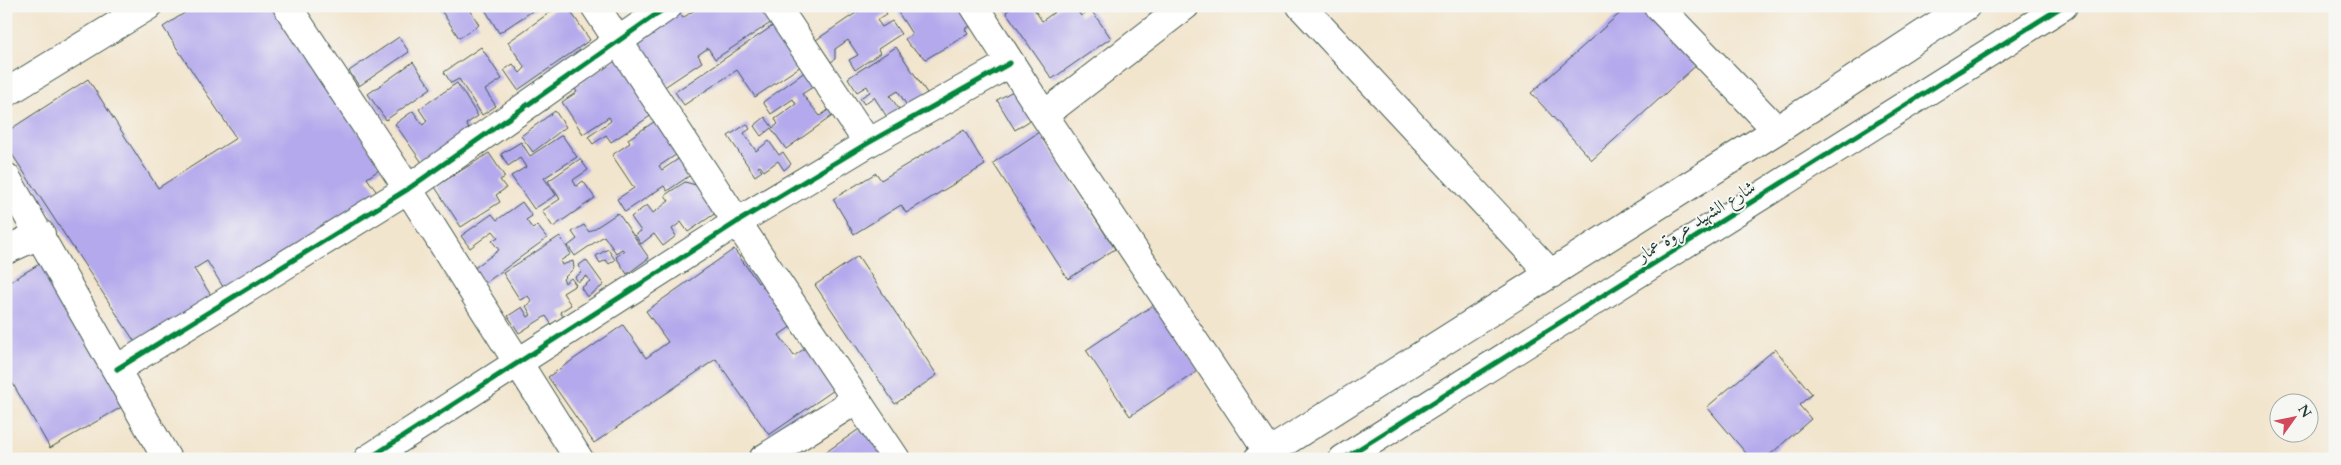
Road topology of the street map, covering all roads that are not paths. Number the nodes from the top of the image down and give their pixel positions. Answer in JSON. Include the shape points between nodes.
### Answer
{"nodes":[{"id":1,"x":148,"y":6,"type":"edge"},
{"id":2,"x":287,"y":6,"type":"edge"},
{"id":3,"x":595,"y":6,"type":"edge"},
{"id":4,"x":668,"y":6,"type":"edge"},
{"id":5,"x":776,"y":6,"type":"edge"},
{"id":6,"x":974,"y":6,"type":"edge"},
{"id":7,"x":1185,"y":6,"type":"edge"},
{"id":8,"x":1301,"y":6,"type":"edge"},
{"id":9,"x":1658,"y":6,"type":"edge"},
{"id":10,"x":1966,"y":6,"type":"edge"},
{"id":11,"x":2063,"y":6,"type":"edge"},
{"id":12,"x":618,"y":42,"type":"junction"},
{"id":13,"x":1010,"y":63,"type":"junction"},
{"id":14,"x":6,"y":93,"type":"edge"},
{"id":15,"x":1044,"y":115,"type":"junction"},
{"id":16,"x":1777,"y":130,"type":"junction"},
{"id":17,"x":868,"y":143,"type":"junction"},
{"id":18,"x":6,"y":177,"type":"edge"},
{"id":19,"x":408,"y":189,"type":"junction"},
{"id":20,"x":737,"y":222,"type":"junction"},
{"id":21,"x":41,"y":234,"type":"junction"},
{"id":22,"x":6,"y":250,"type":"edge"},
{"id":23,"x":1551,"y":274,"type":"junction"},
{"id":24,"x":518,"y":364,"type":"junction"},
{"id":25,"x":117,"y":369,"type":"junction"},
{"id":26,"x":856,"y":400,"type":"junction"},
{"id":27,"x":1263,"y":456,"type":"edge"},
{"id":28,"x":168,"y":459,"type":"edge"},
{"id":29,"x":368,"y":459,"type":"edge"},
{"id":30,"x":579,"y":459,"type":"edge"},
{"id":31,"x":763,"y":459,"type":"edge"},
{"id":32,"x":896,"y":459,"type":"edge"},
{"id":33,"x":1344,"y":459,"type":"edge"}],
"edges":[{"from":1,"to":14,"type":"street"},
{"from":2,"to":19,"type":"street"},
{"from":3,"to":12,"type":"street"},
{"from":4,"to":12,"type":"street"},
{"from":5,"to":17,"type":"street"},
{"from":6,"to":13,"type":"street"},
{"from":7,"to":15,"type":"street"},
{"from":8,"to":23,"type":"street"},
{"from":9,"to":16,"type":"street"},
{"from":10,"to":16,"type":"street","name":"شارع الشهيد عروة عمار"},
{"from":11,"to":33,"type":"street","name":"شارع الشهيد عروة عمار"},
{"from":12,"to":19,"type":"street"},
{"from":12,"to":20,"type":"street"},
{"from":13,"to":15,"type":"street"},
{"from":13,"to":17,"type":"street"},
{"from":15,"to":27,"type":"street"},
{"from":16,"to":23,"type":"street","name":"شارع الشهيد عروة عمار"},
{"from":17,"to":20,"type":"street"},
{"from":18,"to":21,"type":"street"},
{"from":19,"to":24,"type":"street"},
{"from":19,"to":25,"type":"street"},
{"from":20,"to":24,"type":"street"},
{"from":20,"to":26,"type":"street"},
{"from":21,"to":22,"type":"street"},
{"from":21,"to":25,"type":"street"},
{"from":23,"to":27,"type":"street","name":"شارع الشهيد عروة عمار"},
{"from":24,"to":29,"type":"street"},
{"from":24,"to":30,"type":"street"},
{"from":25,"to":28,"type":"street"},
{"from":26,"to":31,"type":"street"},
{"from":26,"to":32,"type":"street"}]}
